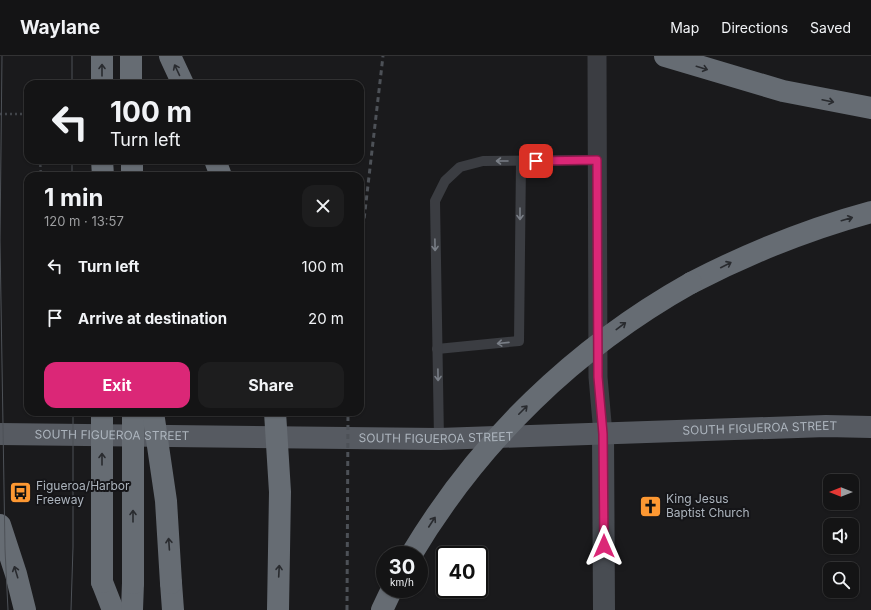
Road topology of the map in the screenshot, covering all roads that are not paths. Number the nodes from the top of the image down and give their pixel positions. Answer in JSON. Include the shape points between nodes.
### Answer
{"nodes":[{"id":1,"x":102,"y":56,"type":"edge"},
{"id":2,"x":131,"y":56,"type":"edge"},
{"id":3,"x":170,"y":56,"type":"edge"},
{"id":4,"x":597,"y":56,"type":"edge"},
{"id":5,"x":665,"y":56,"type":"edge"},
{"id":6,"x":102,"y":80,"type":"edge"},
{"id":7,"x":131,"y":80,"type":"edge"},
{"id":8,"x":181,"y":80,"type":"edge"},
{"id":9,"x":871,"y":108,"type":"edge"},
{"id":10,"x":597,"y":160,"type":"junction"},
{"id":11,"x":521,"y":161,"type":"junction"},
{"id":12,"x":871,"y":212,"type":"edge"},
{"id":13,"x":438,"y":349,"type":"junction"},
{"id":14,"x":102,"y":416,"type":"edge"},
{"id":15,"x":133,"y":416,"type":"edge"},
{"id":16,"x":154,"y":416,"type":"edge"},
{"id":17,"x":275,"y":416,"type":"edge"},
{"id":18,"x":871,"y":427,"type":"edge"},
{"id":19,"x":0,"y":434,"type":"edge"},
{"id":20,"x":603,"y":434,"type":"junction"},
{"id":21,"x":439,"y":439,"type":"junction"},
{"id":22,"x":0,"y":525,"type":"edge"},
{"id":23,"x":417,"y":546,"type":"edge"},
{"id":24,"x":388,"y":598,"type":"edge"},
{"id":25,"x":25,"y":610,"type":"edge"},
{"id":26,"x":112,"y":610,"type":"edge"},
{"id":27,"x":132,"y":610,"type":"edge"},
{"id":28,"x":173,"y":610,"type":"edge"},
{"id":29,"x":278,"y":610,"type":"edge"},
{"id":30,"x":382,"y":610,"type":"edge"},
{"id":31,"x":604,"y":610,"type":"edge"}],
"edges":[{"from":6,"to":1,"type":"highway","one_way":true},
{"from":2,"to":7,"type":"highway"},
{"from":8,"to":3,"type":"highway","one_way":true},
{"from":4,"to":10,"type":"street"},
{"from":5,"to":9,"type":"highway","one_way":true,"via":[[783,91]]},
{"from":10,"to":11,"type":"lane"},
{"from":10,"to":20,"type":"street","via":[[598,377]]},
{"from":11,"to":13,"type":"lane","one_way":true,"via":[[483,161],[460,167],[445,181],[434,201]]},
{"from":11,"to":13,"type":"lane","one_way":true,"via":[[519,341]]},
{"from":23,"to":12,"type":"highway","one_way":true,"bridge":true,"via":[[474,464],[531,402],[574,363],[621,326],[691,283],[737,259],[789,238]]},
{"from":13,"to":21,"type":"lane","one_way":true},
{"from":26,"to":14,"type":"highway","one_way":true,"bridge":true,"via":[[102,582]]},
{"from":27,"to":15,"type":"highway","one_way":true,"bridge":true},
{"from":28,"to":16,"type":"highway","one_way":true,"bridge":true,"via":[[166,501]]},
{"from":29,"to":17,"type":"highway","one_way":true,"bridge":true,"via":[[280,492]]},
{"from":18,"to":20,"type":"main road","name":"SOUTH FIGUEROA STREET","via":[[826,426]]},
{"from":19,"to":21,"type":"main road","name":"SOUTH FIGUEROA STREET"},
{"from":20,"to":21,"type":"main road","name":"SOUTH FIGUEROA STREET"},
{"from":20,"to":31,"type":"street"},
{"from":25,"to":22,"type":"highway","one_way":true},
{"from":24,"to":30,"type":"highway"}]}
